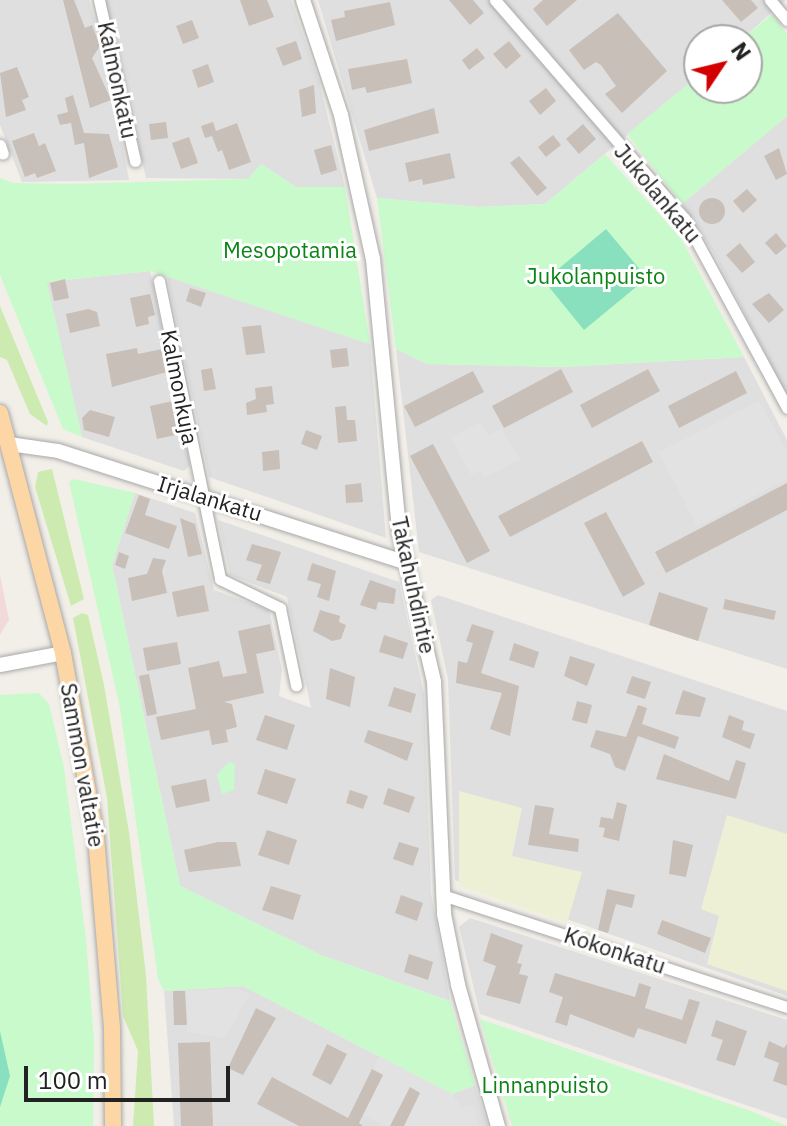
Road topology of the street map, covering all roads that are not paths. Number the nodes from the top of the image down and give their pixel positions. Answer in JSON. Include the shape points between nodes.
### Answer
{"nodes":[{"id":1,"x":99,"y":0,"type":"edge"},
{"id":2,"x":303,"y":0,"type":"edge"},
{"id":3,"x":495,"y":0,"type":"edge"},
{"id":4,"x":770,"y":0,"type":"edge"},
{"id":5,"x":787,"y":20,"type":"edge"},
{"id":6,"x":135,"y":161,"type":"dead end"},
{"id":7,"x":159,"y":281,"type":"dead end"},
{"id":8,"x":787,"y":408,"type":"edge"},
{"id":9,"x":0,"y":413,"type":"edge"},
{"id":10,"x":9,"y":444,"type":"junction"},
{"id":11,"x":203,"y":494,"type":"junction"},
{"id":12,"x":407,"y":563,"type":"junction"},
{"id":13,"x":63,"y":653,"type":"junction"},
{"id":14,"x":0,"y":665,"type":"edge"},
{"id":15,"x":296,"y":685,"type":"dead end"},
{"id":16,"x":442,"y":895,"type":"junction"},
{"id":17,"x":787,"y":1007,"type":"edge"},
{"id":18,"x":113,"y":1126,"type":"edge"},
{"id":19,"x":498,"y":1126,"type":"edge"}],
"edges":[{"from":1,"to":6,"type":"street","name":"Kalmonkatu"},
{"from":2,"to":12,"type":"street","name":"Takahuhdintie","via":[[341,115],[373,259],[399,531]]},
{"from":3,"to":8,"type":"street","name":"Jukolankatu","via":[[684,218]]},
{"from":4,"to":5,"type":"street"},
{"from":7,"to":11,"type":"street","name":"Kalmonkuja"},
{"from":9,"to":10,"type":"main road","name":"Sammon valtatie"},
{"from":10,"to":11,"type":"street","name":"Irjalankatu","via":[[58,451]]},
{"from":10,"to":13,"type":"main road","name":"Sammon valtatie"},
{"from":11,"to":12,"type":"street","name":"Irjalankatu"},
{"from":11,"to":15,"type":"street","name":"Kalmonkuja","via":[[220,579],[280,608]]},
{"from":12,"to":16,"type":"street","name":"Takahuhdintie","via":[[435,691]]},
{"from":13,"to":14,"type":"street"},
{"from":13,"to":18,"type":"main road","name":"Sammon valtatie","via":[[102,883]]},
{"from":16,"to":17,"type":"street","name":"Kokonkatu"},
{"from":16,"to":19,"type":"street","name":"Takahuhdintie","via":[[460,994]]}]}
